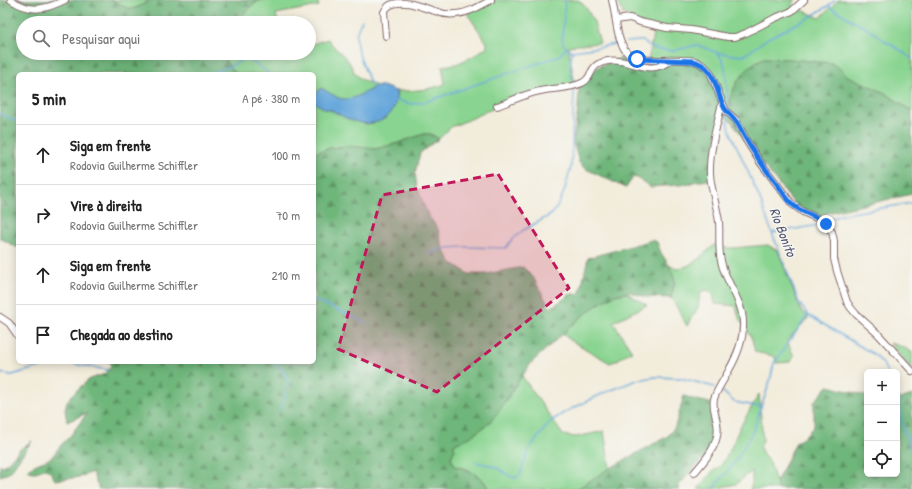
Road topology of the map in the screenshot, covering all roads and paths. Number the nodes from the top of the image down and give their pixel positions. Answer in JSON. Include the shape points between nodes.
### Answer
{"nodes":[{"id":1,"x":11,"y":0,"type":"edge"},
{"id":2,"x":65,"y":0,"type":"edge"},
{"id":3,"x":491,"y":0,"type":"edge"},
{"id":4,"x":612,"y":0,"type":"edge"},
{"id":5,"x":804,"y":0,"type":"edge"},
{"id":6,"x":616,"y":20,"type":"junction"},
{"id":7,"x":386,"y":36,"type":"dead end"},
{"id":8,"x":670,"y":60,"type":"junction"},
{"id":9,"x":722,"y":103,"type":"junction"},
{"id":10,"x":497,"y":106,"type":"dead end"},
{"id":11,"x":0,"y":317,"type":"edge"},
{"id":12,"x":16,"y":333,"type":"edge"},
{"id":13,"x":912,"y":371,"type":"edge"},
{"id":14,"x":694,"y":473,"type":"dead end"}],
"edges":[{"from":1,"to":2,"type":"street","via":[[33,9]]},
{"from":3,"to":7,"type":"street","via":[[471,11],[456,14],[441,13],[411,2],[395,3],[384,12]]},
{"from":4,"to":6,"type":"street"},
{"from":5,"to":6,"type":"street","via":[[792,11],[735,37],[667,28],[630,18]]},
{"from":6,"to":8,"type":"street","via":[[620,39],[628,54],[637,59]]},
{"from":8,"to":9,"type":"street","via":[[692,61],[706,67]]},
{"from":8,"to":10,"type":"street","via":[[662,66],[649,67],[612,60],[595,66],[587,80],[581,84],[530,93]]},
{"from":9,"to":13,"type":"street","via":[[736,120],[760,162],[792,204],[823,221],[832,232],[834,258],[847,302]]},
{"from":9,"to":14,"type":"street","via":[[710,174],[719,222],[721,260],[743,320],[734,360],[714,397],[718,428],[714,445]]},
{"from":11,"to":12,"type":"street","via":[[9,323]]}]}
